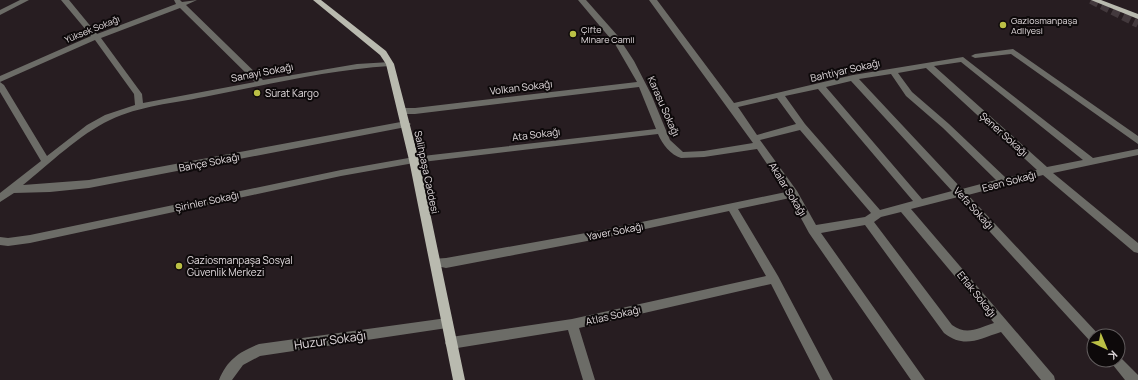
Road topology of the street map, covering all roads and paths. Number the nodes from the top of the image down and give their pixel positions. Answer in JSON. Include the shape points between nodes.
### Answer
{"nodes":[{"id":1,"x":25,"y":0,"type":"edge"},
{"id":2,"x":65,"y":0,"type":"edge"},
{"id":3,"x":193,"y":0,"type":"edge"},
{"id":4,"x":317,"y":0,"type":"edge"},
{"id":5,"x":582,"y":0,"type":"edge"},
{"id":6,"x":653,"y":0,"type":"edge"},
{"id":7,"x":1095,"y":0,"type":"edge"},
{"id":8,"x":178,"y":2,"type":"edge"},
{"id":9,"x":0,"y":4,"type":"edge"},
{"id":10,"x":10,"y":8,"type":"junction"},
{"id":11,"x":0,"y":13,"type":"edge"},
{"id":12,"x":1138,"y":17,"type":"edge"},
{"id":13,"x":96,"y":37,"type":"junction"},
{"id":14,"x":975,"y":56,"type":"dead end"},
{"id":15,"x":390,"y":64,"type":"junction"},
{"id":16,"x":927,"y":64,"type":"junction"},
{"id":17,"x":893,"y":70,"type":"junction"},
{"id":18,"x":854,"y":78,"type":"junction"},
{"id":19,"x":0,"y":79,"type":"edge"},
{"id":20,"x":261,"y":83,"type":"junction"},
{"id":21,"x":642,"y":84,"type":"junction"},
{"id":22,"x":0,"y":85,"type":"edge"},
{"id":23,"x":820,"y":87,"type":"junction"},
{"id":24,"x":780,"y":96,"type":"junction"},
{"id":25,"x":732,"y":106,"type":"junction"},
{"id":26,"x":139,"y":107,"type":"junction"},
{"id":27,"x":402,"y":111,"type":"junction"},
{"id":28,"x":406,"y":124,"type":"junction"},
{"id":29,"x":802,"y":126,"type":"junction"},
{"id":30,"x":662,"y":131,"type":"junction"},
{"id":31,"x":1138,"y":141,"type":"edge"},
{"id":32,"x":757,"y":142,"type":"junction"},
{"id":33,"x":1138,"y":152,"type":"edge"},
{"id":34,"x":414,"y":160,"type":"junction"},
{"id":35,"x":46,"y":162,"type":"junction"},
{"id":36,"x":1092,"y":162,"type":"junction"},
{"id":37,"x":1044,"y":171,"type":"junction"},
{"id":38,"x":1004,"y":182,"type":"junction"},
{"id":39,"x":12,"y":189,"type":"junction"},
{"id":40,"x":793,"y":194,"type":"junction"},
{"id":41,"x":960,"y":194,"type":"junction"},
{"id":42,"x":0,"y":198,"type":"edge"},
{"id":43,"x":920,"y":203,"type":"junction"},
{"id":44,"x":732,"y":208,"type":"junction"},
{"id":45,"x":904,"y":208,"type":"junction"},
{"id":46,"x":878,"y":214,"type":"junction"},
{"id":47,"x":868,"y":221,"type":"junction"},
{"id":48,"x":813,"y":230,"type":"junction"},
{"id":49,"x":0,"y":241,"type":"edge"},
{"id":50,"x":1138,"y":249,"type":"edge"},
{"id":51,"x":436,"y":262,"type":"junction"},
{"id":52,"x":774,"y":279,"type":"junction"},
{"id":53,"x":448,"y":323,"type":"junction"},
{"id":54,"x":572,"y":324,"type":"junction"},
{"id":55,"x":1003,"y":326,"type":"junction"},
{"id":56,"x":1086,"y":328,"type":"edge"},
{"id":57,"x":451,"y":343,"type":"junction"},
{"id":58,"x":1123,"y":368,"type":"edge"},
{"id":59,"x":225,"y":380,"type":"edge"},
{"id":60,"x":459,"y":380,"type":"edge"},
{"id":61,"x":589,"y":380,"type":"edge"},
{"id":62,"x":827,"y":380,"type":"edge"},
{"id":63,"x":920,"y":380,"type":"edge"},
{"id":64,"x":1048,"y":380,"type":"edge"},
{"id":65,"x":1134,"y":380,"type":"edge"}],
"edges":[{"from":1,"to":10,"type":"street"},
{"from":2,"to":13,"type":"street"},
{"from":3,"to":8,"type":"street","name":"Yüksek Sokağı"},
{"from":4,"to":15,"type":"main road","name":"Salihpaşa Caddesi","via":[[382,52]]},
{"from":5,"to":21,"type":"street","name":"Karasu Sokağı","via":[[615,38]]},
{"from":6,"to":25,"type":"street","name":"Akalar Sokağı"},
{"from":7,"to":12,"type":"main road"},
{"from":8,"to":13,"type":"street","name":"Yüksek Sokağı"},
{"from":8,"to":20,"type":"street"},
{"from":9,"to":10,"type":"street"},
{"from":10,"to":11,"type":"street"},
{"from":13,"to":19,"type":"street","name":"Yüksek Sokağı"},
{"from":13,"to":26,"type":"street","via":[[138,94]]},
{"from":14,"to":31,"type":"street","via":[[1013,51]]},
{"from":15,"to":20,"type":"street","name":"Sanayi Sokağı","via":[[357,66]]},
{"from":15,"to":27,"type":"main road","name":"Salihpaşa Caddesi"},
{"from":16,"to":17,"type":"street","name":"Bahtiyar Sokağı"},
{"from":16,"to":36,"type":"street","name":"Bahtiyar Sokağı","via":[[963,59]]},
{"from":16,"to":37,"type":"street","name":"Şener Sokağı"},
{"from":17,"to":18,"type":"street","name":"Bahtiyar Sokağı"},
{"from":17,"to":38,"type":"street","via":[[909,94]]},
{"from":18,"to":23,"type":"street","name":"Bahtiyar Sokağı"},
{"from":18,"to":41,"type":"street","name":"Vefa Sokağı"},
{"from":20,"to":26,"type":"street","name":"Sanayi Sokağı"},
{"from":21,"to":27,"type":"street","name":"Volkan Sokağı"},
{"from":21,"to":30,"type":"street","name":"Karasu Sokağı"},
{"from":22,"to":35,"type":"street"},
{"from":23,"to":24,"type":"street","name":"Bahtiyar Sokağı"},
{"from":23,"to":43,"type":"street"},
{"from":24,"to":25,"type":"street","name":"Bahtiyar Sokağı"},
{"from":24,"to":29,"type":"street"},
{"from":25,"to":32,"type":"street","name":"Akalar Sokağı"},
{"from":26,"to":35,"type":"street","name":"Sanayi Sokağı","via":[[108,117],[90,127]]},
{"from":27,"to":28,"type":"main road","name":"Salihpaşa Caddesi"},
{"from":28,"to":34,"type":"main road","name":"Salihpaşa Caddesi"},
{"from":28,"to":39,"type":"street","name":"Bahçe Sokağı","via":[[89,184]]},
{"from":29,"to":32,"type":"street","name":"Karasu Sokağı"},
{"from":29,"to":46,"type":"street"},
{"from":30,"to":32,"type":"street","name":"Karasu Sokağı","via":[[666,142],[681,155],[704,154]]},
{"from":30,"to":34,"type":"street","name":"Ata Sokağı"},
{"from":32,"to":40,"type":"street","name":"Akalar Sokağı"},
{"from":33,"to":36,"type":"street","name":"Esen Sokağı"},
{"from":34,"to":49,"type":"street","name":"Şirinler Sokağı","via":[[30,239]]},
{"from":34,"to":51,"type":"main road","name":"Salihpaşa Caddesi"},
{"from":35,"to":39,"type":"street","name":"Sanayi Sokağı"},
{"from":36,"to":37,"type":"street","name":"Esen Sokağı"},
{"from":37,"to":38,"type":"street","name":"Esen Sokağı"},
{"from":37,"to":50,"type":"street","name":"Şener Sokağı"},
{"from":38,"to":41,"type":"street","name":"Esen Sokağı"},
{"from":39,"to":42,"type":"street","name":"Sanayi Sokağı"},
{"from":40,"to":44,"type":"street","name":"Yaver Sokağı"},
{"from":40,"to":48,"type":"street","name":"Akalar Sokağı"},
{"from":41,"to":43,"type":"street","name":"Esen Sokağı"},
{"from":41,"to":56,"type":"street","name":"Vefa Sokağı"},
{"from":43,"to":45,"type":"street","name":"Esen Sokağı"},
{"from":44,"to":51,"type":"street","name":"Yaver Sokağı","via":[[469,259]]},
{"from":44,"to":52,"type":"street"},
{"from":45,"to":46,"type":"street","name":"Esen Sokağı"},
{"from":45,"to":55,"type":"street","name":"Eflak Sokağı"},
{"from":46,"to":47,"type":"street","name":"Esen Sokağı"},
{"from":47,"to":48,"type":"street","name":"Esen Sokağı"},
{"from":47,"to":55,"type":"street","via":[[948,329],[957,336],[968,337]]},
{"from":48,"to":63,"type":"street","name":"Akalar Sokağı"},
{"from":51,"to":53,"type":"main road","name":"Salihpaşa Caddesi"},
{"from":52,"to":54,"type":"street","name":"Atlas Sokağı"},
{"from":52,"to":62,"type":"street"},
{"from":53,"to":57,"type":"main road","name":"Salihpaşa Caddesi"},
{"from":53,"to":59,"type":"street","name":"Huzur Sokağı","via":[[259,350],[241,357]]},
{"from":54,"to":57,"type":"street","name":"Atlas Sokağı"},
{"from":54,"to":61,"type":"street"},
{"from":55,"to":64,"type":"street","name":"Eflak Sokağı"},
{"from":57,"to":60,"type":"main road","name":"Salihpaşa Caddesi"},
{"from":58,"to":65,"type":"street"}]}
